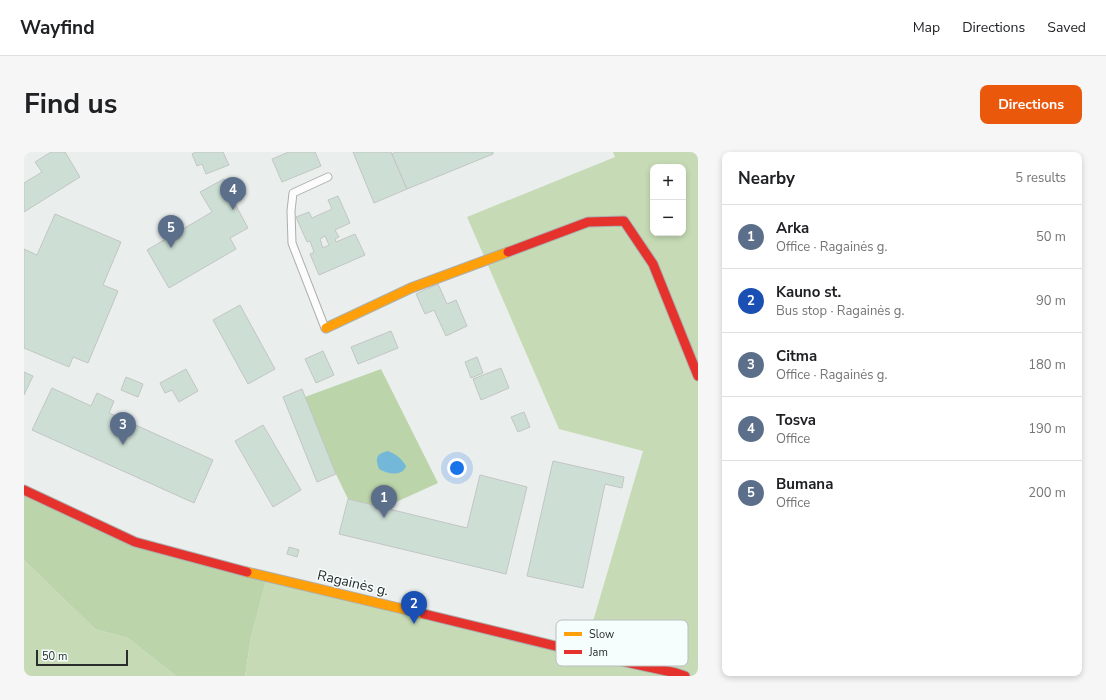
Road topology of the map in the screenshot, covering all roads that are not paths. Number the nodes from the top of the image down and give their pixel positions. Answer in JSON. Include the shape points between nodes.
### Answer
{"nodes":[{"id":1,"x":328,"y":177,"type":"dead end"},
{"id":2,"x":326,"y":328,"type":"joint"},
{"id":3,"x":698,"y":376,"type":"edge"},
{"id":4,"x":24,"y":490,"type":"edge"},
{"id":5,"x":556,"y":645,"type":"edge"},
{"id":6,"x":645,"y":666,"type":"edge"},
{"id":7,"x":685,"y":676,"type":"edge"}],
"edges":[{"from":1,"to":2,"type":"lane","via":[[293,193],[291,211],[292,243]]},
{"from":2,"to":3,"type":"street","via":[[411,288],[588,222],[624,221],[653,264]]},
{"from":4,"to":5,"type":"street","name":"Ragainės g.","via":[[135,542],[267,577]]},
{"from":6,"to":7,"type":"street","name":"Ragainės g."}]}
